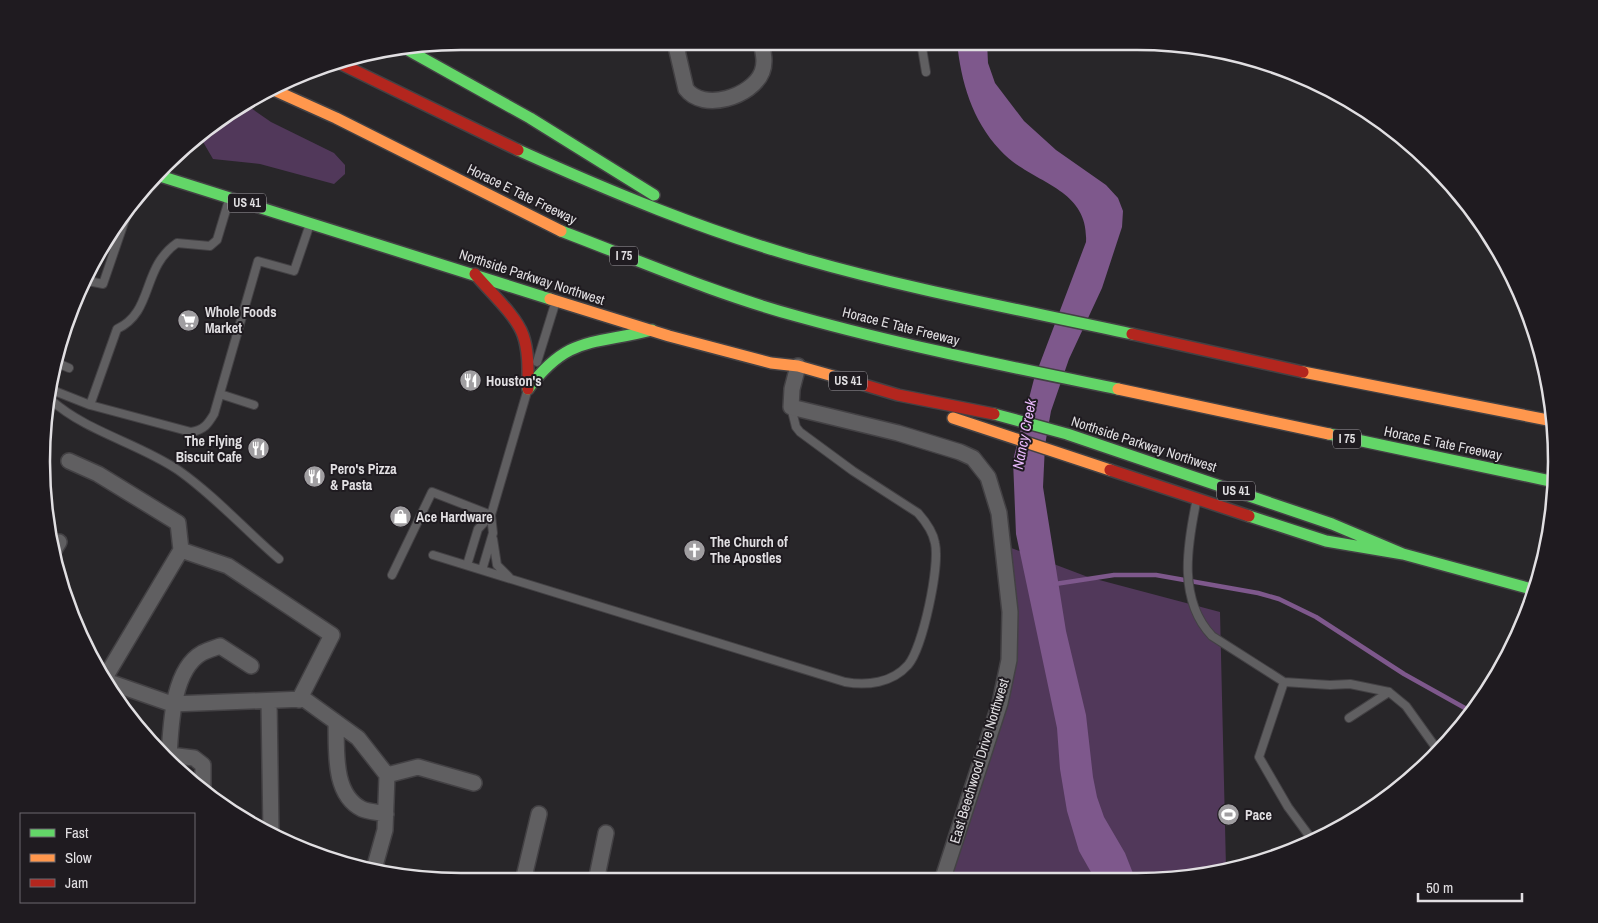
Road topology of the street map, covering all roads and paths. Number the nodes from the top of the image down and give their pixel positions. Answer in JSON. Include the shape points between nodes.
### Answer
{"nodes":[{"id":1,"x":677,"y":50,"type":"edge"},
{"id":2,"x":762,"y":50,"type":"edge"},
{"id":3,"x":922,"y":50,"type":"edge"},
{"id":4,"x":414,"y":53,"type":"edge"},
{"id":5,"x":346,"y":67,"type":"edge"},
{"id":6,"x":926,"y":72,"type":"dead end"},
{"id":7,"x":279,"y":92,"type":"edge"},
{"id":8,"x":165,"y":177,"type":"edge"},
{"id":9,"x":230,"y":198,"type":"junction"},
{"id":10,"x":680,"y":217,"type":"junction"},
{"id":11,"x":310,"y":222,"type":"junction"},
{"id":12,"x":122,"y":229,"type":"edge"},
{"id":13,"x":475,"y":274,"type":"junction"},
{"id":14,"x":91,"y":282,"type":"edge"},
{"id":15,"x":556,"y":300,"type":"junction"},
{"id":16,"x":652,"y":330,"type":"junction"},
{"id":17,"x":62,"y":365,"type":"edge"},
{"id":18,"x":798,"y":366,"type":"junction"},
{"id":19,"x":69,"y":368,"type":"dead end"},
{"id":20,"x":528,"y":390,"type":"junction"},
{"id":21,"x":56,"y":392,"type":"edge"},
{"id":22,"x":220,"y":394,"type":"junction"},
{"id":23,"x":898,"y":395,"type":"junction"},
{"id":24,"x":55,"y":403,"type":"edge"},
{"id":25,"x":90,"y":405,"type":"junction"},
{"id":26,"x":254,"y":405,"type":"dead end"},
{"id":27,"x":791,"y":407,"type":"junction"},
{"id":28,"x":1545,"y":419,"type":"edge"},
{"id":29,"x":69,"y":461,"type":"dead end"},
{"id":30,"x":1203,"y":479,"type":"junction"},
{"id":31,"x":1547,"y":480,"type":"edge"},
{"id":32,"x":1197,"y":498,"type":"junction"},
{"id":33,"x":491,"y":515,"type":"junction"},
{"id":34,"x":493,"y":533,"type":"junction"},
{"id":35,"x":181,"y":550,"type":"junction"},
{"id":36,"x":1404,"y":554,"type":"junction"},
{"id":37,"x":433,"y":555,"type":"dead end"},
{"id":38,"x":279,"y":559,"type":"dead end"},
{"id":39,"x":467,"y":565,"type":"junction"},
{"id":40,"x":482,"y":570,"type":"junction"},
{"id":41,"x":392,"y":574,"type":"dead end"},
{"id":42,"x":515,"y":580,"type":"junction"},
{"id":43,"x":1528,"y":588,"type":"edge"},
{"id":44,"x":251,"y":666,"type":"dead end"},
{"id":45,"x":108,"y":672,"type":"edge"},
{"id":46,"x":1284,"y":682,"type":"junction"},
{"id":47,"x":116,"y":684,"type":"edge"},
{"id":48,"x":1389,"y":692,"type":"junction"},
{"id":49,"x":299,"y":700,"type":"junction"},
{"id":50,"x":269,"y":701,"type":"junction"},
{"id":51,"x":172,"y":704,"type":"junction"},
{"id":52,"x":1349,"y":718,"type":"dead end"},
{"id":53,"x":336,"y":722,"type":"junction"},
{"id":54,"x":1434,"y":745,"type":"edge"},
{"id":55,"x":169,"y":750,"type":"edge"},
{"id":56,"x":175,"y":756,"type":"edge"},
{"id":57,"x":387,"y":775,"type":"junction"},
{"id":58,"x":203,"y":782,"type":"edge"},
{"id":59,"x":474,"y":784,"type":"dead end"},
{"id":60,"x":386,"y":814,"type":"junction"},
{"id":61,"x":539,"y":814,"type":"dead end"},
{"id":62,"x":271,"y":826,"type":"edge"},
{"id":63,"x":606,"y":834,"type":"dead end"},
{"id":64,"x":1309,"y":835,"type":"edge"},
{"id":65,"x":375,"y":864,"type":"edge"},
{"id":66,"x":525,"y":873,"type":"edge"},
{"id":67,"x":598,"y":873,"type":"edge"},
{"id":68,"x":945,"y":873,"type":"edge"}],
"edges":[{"from":1,"to":2,"type":"street","via":[[686,89],[690,95],[704,100],[744,94],[762,72]]},
{"from":3,"to":6,"type":"lane"},
{"from":4,"to":10,"type":"main road","via":[[613,168],[645,188]]},
{"from":5,"to":10,"type":"main road","via":[[493,139]]},
{"from":7,"to":31,"type":"main road","name":"Horace E Tate Freeway","number":"I 75","via":[[554,228],[735,297],[799,317],[994,364]]},
{"from":8,"to":9,"type":"main road","name":"Northside Parkway Northwest","number":"US 41"},
{"from":9,"to":11,"type":"main road","name":"Northside Parkway Northwest","number":"US 41"},
{"from":9,"to":25,"type":"lane","via":[[217,240],[210,246],[177,243],[162,255],[137,315],[117,329]]},
{"from":10,"to":28,"type":"main road","via":[[801,258],[938,294]]},
{"from":11,"to":13,"type":"main road","name":"Northside Parkway Northwest","number":"US 41"},
{"from":11,"to":22,"type":"lane","via":[[294,271],[258,261]]},
{"from":12,"to":14,"type":"lane","via":[[103,284]]},
{"from":13,"to":15,"type":"main road","name":"Northside Parkway Northwest","number":"US 41"},
{"from":13,"to":20,"type":"main road","via":[[516,322],[523,335]]},
{"from":15,"to":16,"type":"main road","name":"Northside Parkway Northwest","number":"US 41"},
{"from":15,"to":20,"type":"lane"},
{"from":16,"to":18,"type":"main road","name":"Northside Parkway Northwest","number":"US 41","via":[[771,363]]},
{"from":16,"to":20,"type":"main road","via":[[625,338],[574,345],[546,366]]},
{"from":17,"to":19,"type":"lane"},
{"from":18,"to":23,"type":"main road","name":"Northside Parkway Northwest","number":"US 41"},
{"from":18,"to":27,"type":"street"},
{"from":20,"to":33,"type":"lane"},
{"from":21,"to":25,"type":"lane"},
{"from":22,"to":25,"type":"lane","via":[[214,414],[206,426],[191,432]]},
{"from":22,"to":26,"type":"lane"},
{"from":23,"to":30,"type":"main road","name":"Northside Parkway Northwest","number":"US 41","via":[[1008,417]]},
{"from":23,"to":32,"type":"main road","name":"Northside Parkway Northwest","number":"US 41","via":[[1002,436]]},
{"from":24,"to":38,"type":"lane","via":[[64,412],[178,470],[225,508]]},
{"from":27,"to":42,"type":"lane","via":[[800,432],[918,514],[925,520],[935,543],[929,607],[909,664],[886,680],[866,684],[845,682]]},
{"from":27,"to":68,"type":"street","name":"East Beechwood Drive Northwest","via":[[960,452],[973,458],[988,477],[999,513],[1010,612],[1009,660],[1000,703]]},
{"from":29,"to":35,"type":"street","via":[[98,474],[178,523]]},
{"from":30,"to":32,"type":"lane"},
{"from":30,"to":36,"type":"main road","name":"Northside Parkway Northwest","number":"US 41","via":[[1332,524]]},
{"from":32,"to":36,"type":"main road","name":"Northside Parkway Northwest","number":"US 41","via":[[1326,541]]},
{"from":32,"to":46,"type":"lane","via":[[1188,570],[1188,586],[1197,613],[1212,636]]},
{"from":33,"to":34,"type":"lane"},
{"from":33,"to":39,"type":"lane","via":[[478,529]]},
{"from":33,"to":41,"type":"lane","via":[[432,492]]},
{"from":34,"to":40,"type":"lane"},
{"from":34,"to":42,"type":"lane","via":[[497,565]]},
{"from":35,"to":45,"type":"street"},
{"from":35,"to":49,"type":"street","via":[[228,566],[332,635]]},
{"from":36,"to":43,"type":"main road","name":"Northside Parkway Northwest","number":"US 41"},
{"from":37,"to":39,"type":"lane"},
{"from":39,"to":40,"type":"lane"},
{"from":40,"to":42,"type":"lane"},
{"from":44,"to":51,"type":"street","via":[[220,646],[201,653],[187,669]]},
{"from":46,"to":48,"type":"lane","via":[[1350,684]]},
{"from":46,"to":64,"type":"lane","via":[[1259,757]]},
{"from":47,"to":51,"type":"street"},
{"from":48,"to":52,"type":"lane"},
{"from":48,"to":54,"type":"lane","via":[[1406,706]]},
{"from":49,"to":50,"type":"street"},
{"from":49,"to":53,"type":"street","via":[[304,700]]},
{"from":50,"to":51,"type":"street"},
{"from":50,"to":62,"type":"street"},
{"from":51,"to":55,"type":"street"},
{"from":53,"to":57,"type":"street","via":[[358,738]]},
{"from":53,"to":60,"type":"street","via":[[336,757],[346,794],[362,809]]},
{"from":56,"to":58,"type":"street","via":[[194,758],[203,765]]},
{"from":57,"to":59,"type":"street","via":[[418,767]]},
{"from":57,"to":60,"type":"street"},
{"from":60,"to":65,"type":"street"},
{"from":61,"to":66,"type":"street"},
{"from":63,"to":67,"type":"street"}]}
